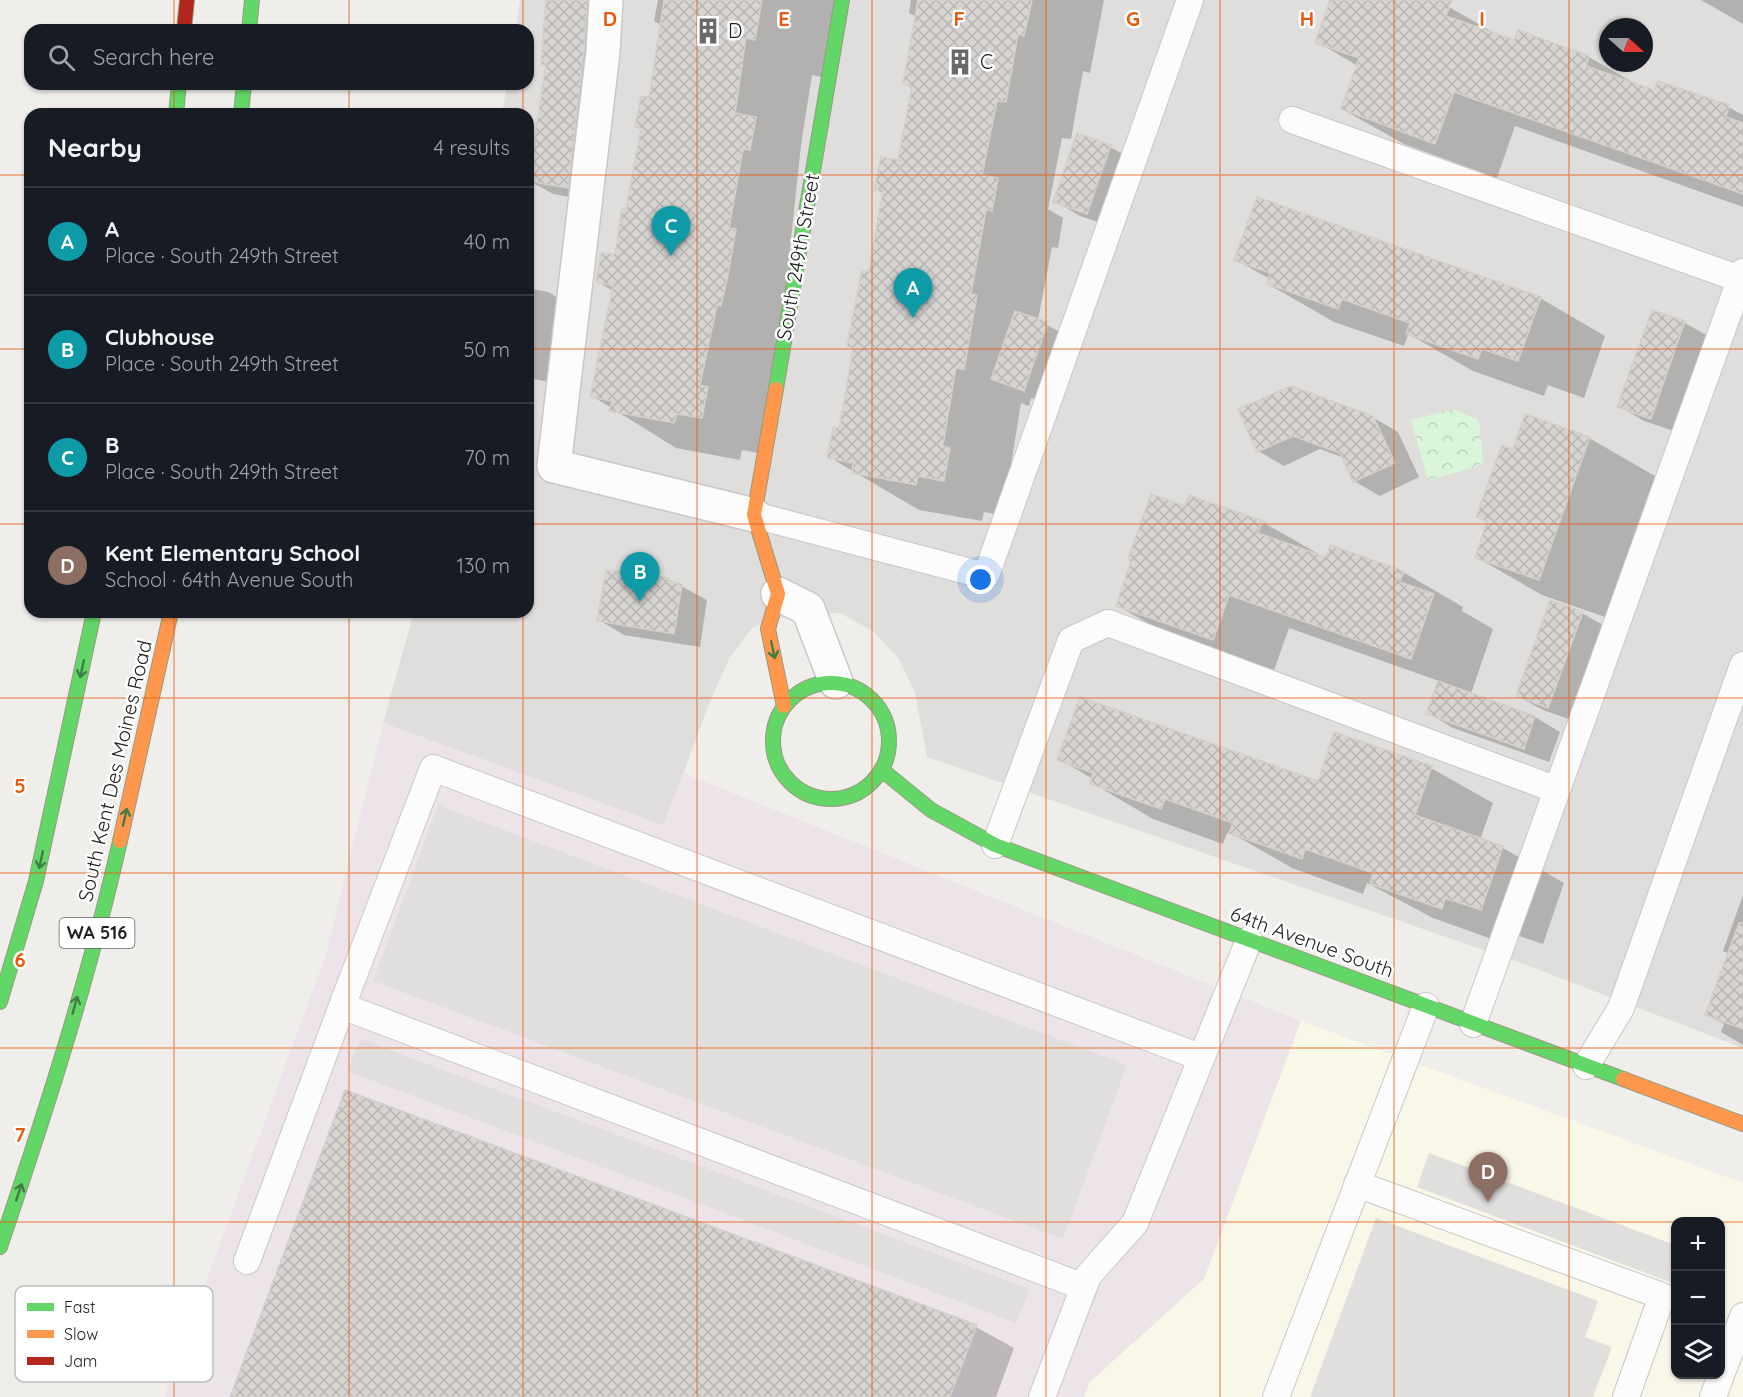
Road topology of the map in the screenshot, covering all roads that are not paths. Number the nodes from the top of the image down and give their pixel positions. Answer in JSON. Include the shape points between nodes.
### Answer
{"nodes":[{"id":1,"x":187,"y":0,"type":"edge"},
{"id":2,"x":252,"y":0,"type":"edge"},
{"id":3,"x":606,"y":0,"type":"edge"},
{"id":4,"x":842,"y":0,"type":"edge"},
{"id":5,"x":1190,"y":0,"type":"edge"},
{"id":6,"x":185,"y":24,"type":"edge"},
{"id":7,"x":250,"y":24,"type":"edge"},
{"id":8,"x":178,"y":90,"type":"edge"},
{"id":9,"x":243,"y":90,"type":"edge"},
{"id":10,"x":177,"y":108,"type":"edge"},
{"id":11,"x":242,"y":108,"type":"edge"},
{"id":12,"x":1292,"y":120,"type":"dead end"},
{"id":13,"x":1742,"y":275,"type":"edge"},
{"id":14,"x":754,"y":515,"type":"junction"},
{"id":15,"x":778,"y":594,"type":"junction"},
{"id":16,"x":93,"y":618,"type":"edge"},
{"id":17,"x":170,"y":618,"type":"edge"},
{"id":18,"x":1743,"y":665,"type":"edge"},
{"id":19,"x":836,"y":682,"type":"junction"},
{"id":20,"x":784,"y":706,"type":"junction"},
{"id":21,"x":882,"y":770,"type":"junction"},
{"id":22,"x":1557,"y":790,"type":"junction"},
{"id":23,"x":994,"y":845,"type":"junction"},
{"id":24,"x":1249,"y":940,"type":"junction"},
{"id":25,"x":0,"y":1002,"type":"edge"},
{"id":26,"x":342,"y":1006,"type":"junction"},
{"id":27,"x":1426,"y":1006,"type":"junction"},
{"id":28,"x":1473,"y":1024,"type":"junction"},
{"id":29,"x":1200,"y":1057,"type":"junction"},
{"id":30,"x":1586,"y":1066,"type":"junction"},
{"id":31,"x":1743,"y":1124,"type":"edge"},
{"id":32,"x":1357,"y":1184,"type":"junction"},
{"id":33,"x":0,"y":1247,"type":"edge"},
{"id":34,"x":247,"y":1262,"type":"dead end"},
{"id":35,"x":1084,"y":1287,"type":"junction"},
{"id":36,"x":1743,"y":1316,"type":"edge"},
{"id":37,"x":1042,"y":1397,"type":"edge"},
{"id":38,"x":1276,"y":1397,"type":"edge"},
{"id":39,"x":1626,"y":1397,"type":"edge"},
{"id":40,"x":1713,"y":1397,"type":"edge"}],
"edges":[{"from":1,"to":6,"type":"main road"},
{"from":2,"to":7,"type":"main road"},
{"from":3,"to":14,"type":"street","via":[[554,465]]},
{"from":4,"to":14,"type":"main road","name":"South 249th Street"},
{"from":5,"to":14,"type":"lane","via":[[986,576]]},
{"from":8,"to":10,"type":"main road"},
{"from":9,"to":11,"type":"main road"},
{"from":12,"to":13,"type":"lane"},
{"from":13,"to":22,"type":"lane"},
{"from":14,"to":15,"type":"main road"},
{"from":15,"to":19,"type":"street","via":[[808,609]]},
{"from":15,"to":20,"type":"main road","one_way":true,"via":[[768,629]]},
{"from":16,"to":25,"type":"main road","one_way":true,"via":[[36,881]]},
{"from":33,"to":17,"type":"main road","name":"South Kent Des Moines Road","number":"WA 516","one_way":true,"via":[[107,897]]},
{"from":18,"to":30,"type":"lane","via":[[1621,1008]]},
{"from":19,"to":20,"type":"main road","via":[[816,684]]},
{"from":19,"to":21,"type":"main road","via":[[855,687],[872,698],[883,713],[889,742]]},
{"from":20,"to":21,"type":"main road","via":[[773,743],[786,777],[800,790],[836,799],[869,785]]},
{"from":21,"to":23,"type":"main road","name":"64th Avenue South","via":[[931,810]]},
{"from":22,"to":23,"type":"lane","via":[[1108,623],[1071,640]]},
{"from":22,"to":28,"type":"lane"},
{"from":23,"to":24,"type":"main road","name":"64th Avenue South"},
{"from":24,"to":27,"type":"main road","name":"64th Avenue South"},
{"from":24,"to":29,"type":"lane"},
{"from":26,"to":29,"type":"lane","via":[[432,768]]},
{"from":26,"to":34,"type":"lane"},
{"from":26,"to":35,"type":"lane"},
{"from":27,"to":28,"type":"main road","name":"64th Avenue South"},
{"from":27,"to":32,"type":"lane"},
{"from":28,"to":30,"type":"main road","name":"64th Avenue South"},
{"from":29,"to":35,"type":"lane","via":[[1135,1223],[1088,1276]]},
{"from":30,"to":31,"type":"main road","name":"64th Avenue South"},
{"from":32,"to":38,"type":"lane"},
{"from":32,"to":39,"type":"lane","via":[[1662,1296]]},
{"from":35,"to":37,"type":"lane"},
{"from":36,"to":40,"type":"lane"}]}
